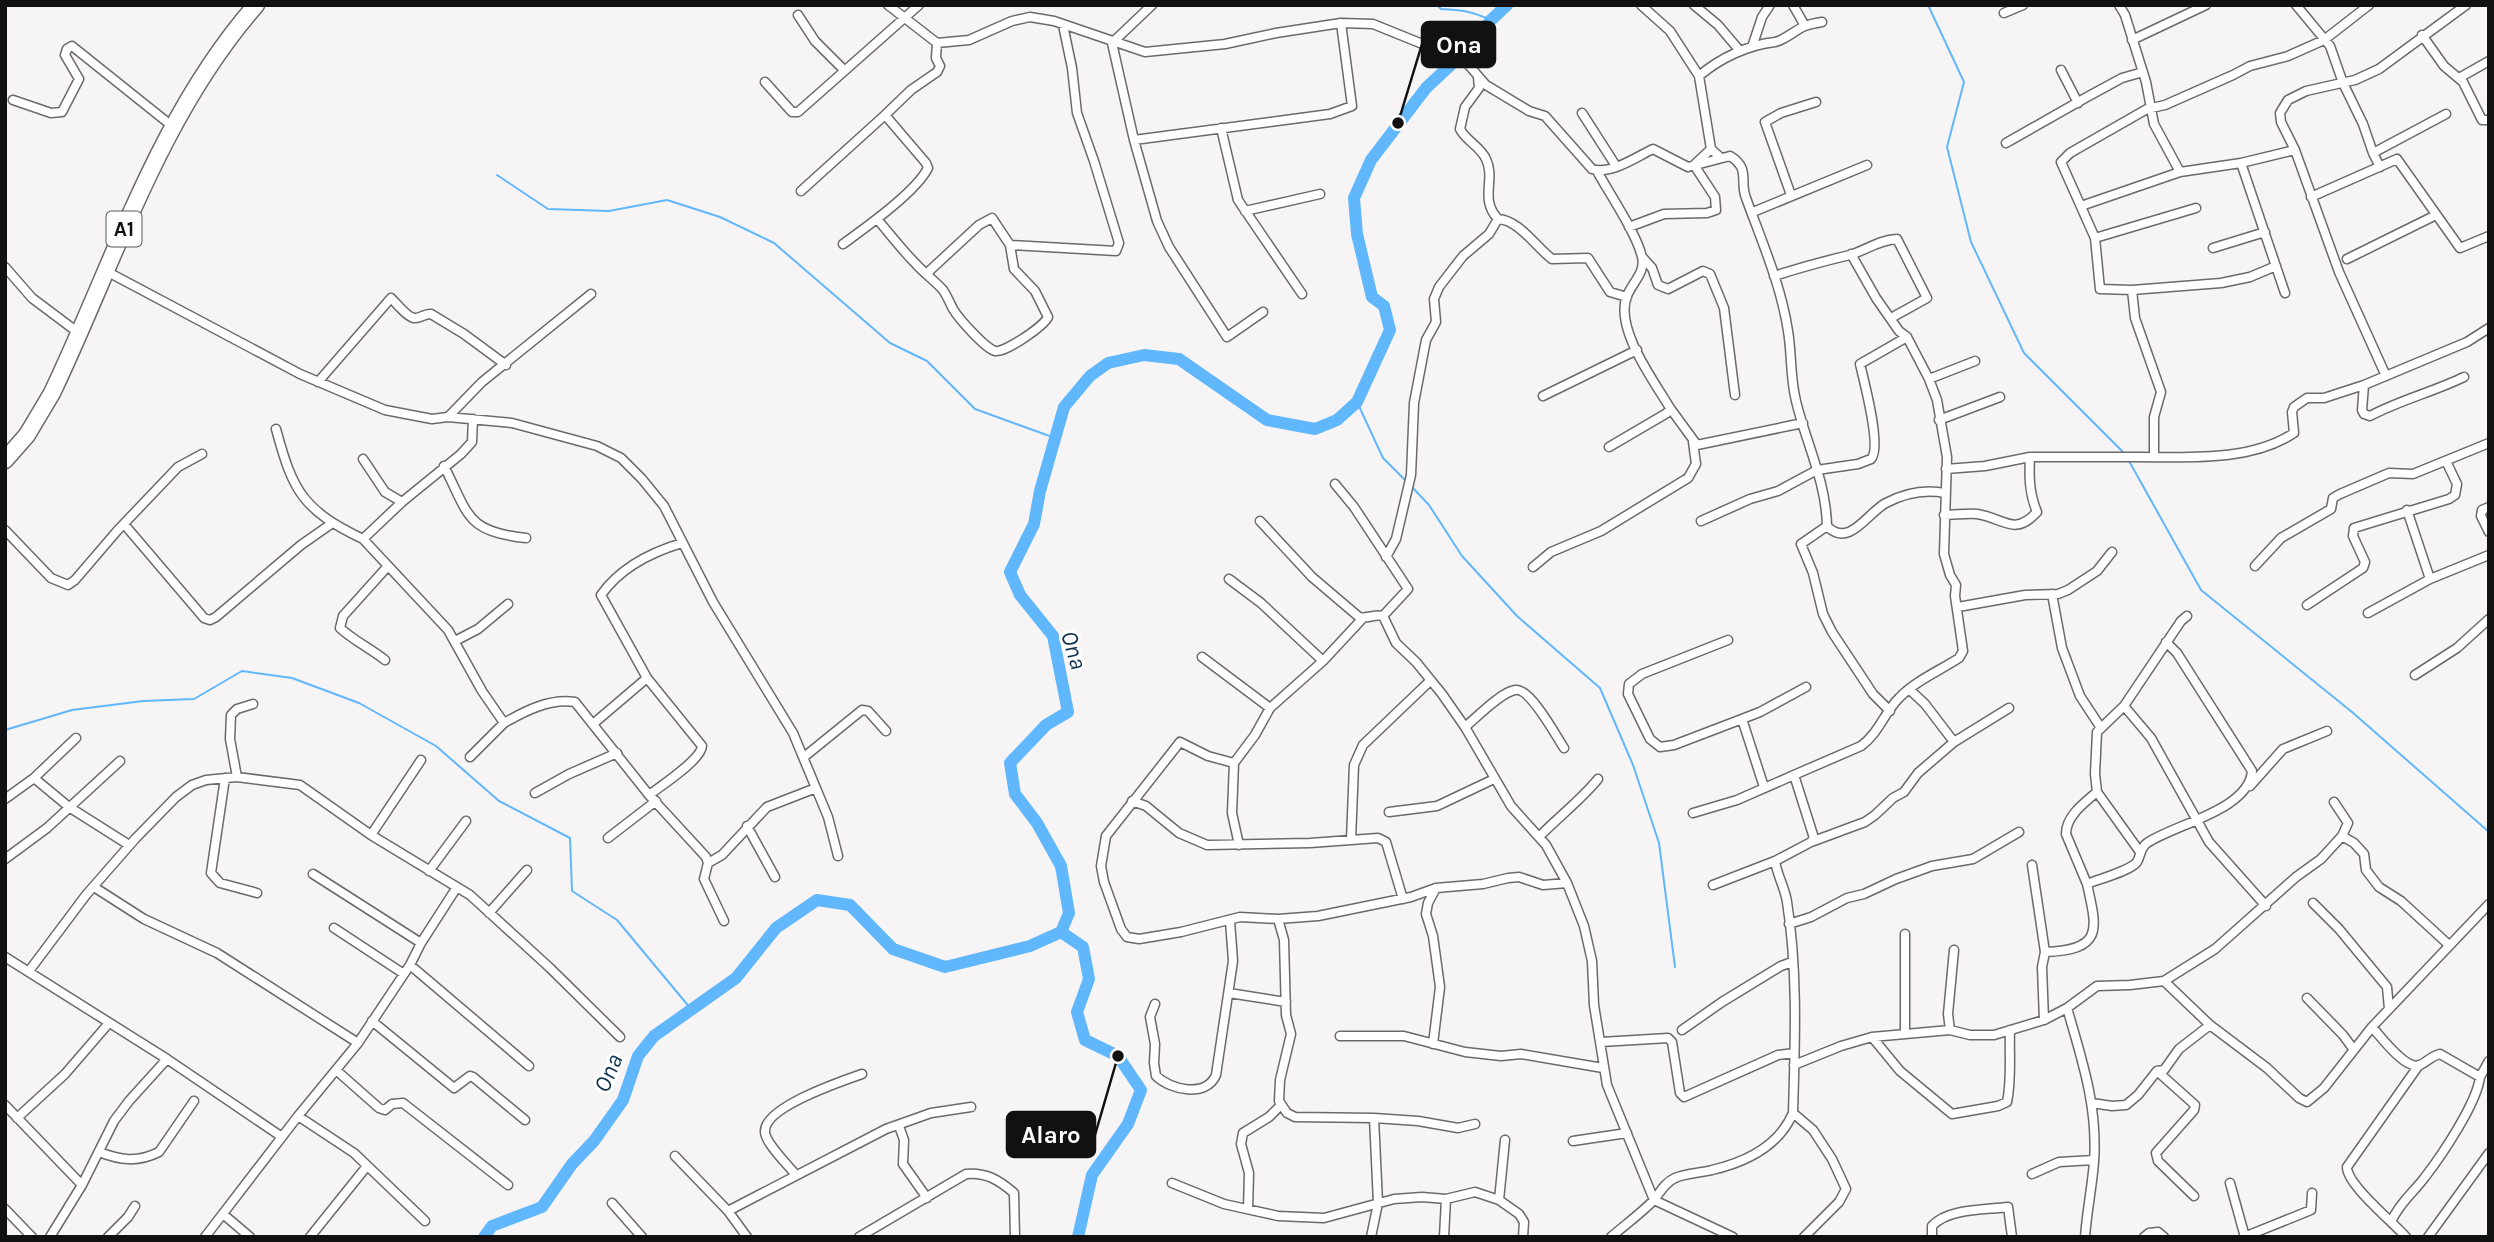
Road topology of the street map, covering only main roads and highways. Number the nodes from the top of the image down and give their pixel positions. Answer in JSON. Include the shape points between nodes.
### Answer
{"nodes":[{"id":1,"x":256,"y":5,"type":"edge"},
{"id":2,"x":5,"y":460,"type":"edge"}],
"edges":[{"from":1,"to":2,"type":"highway","number":"A1","via":[[212,60],[172,126],[80,334],[39,415]]}]}
